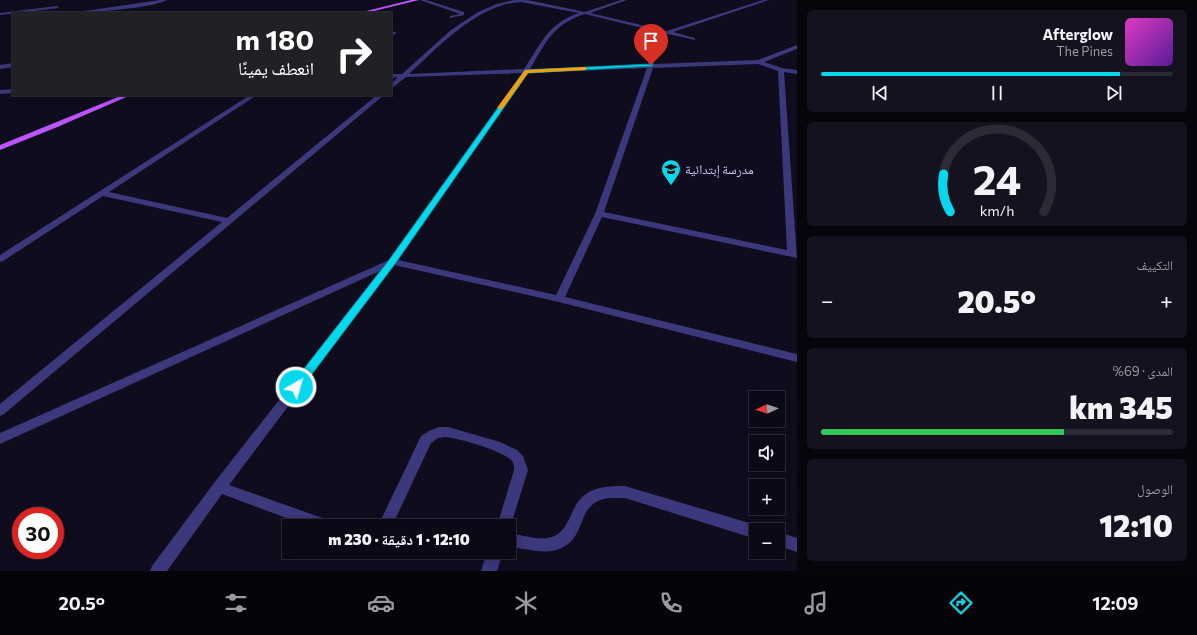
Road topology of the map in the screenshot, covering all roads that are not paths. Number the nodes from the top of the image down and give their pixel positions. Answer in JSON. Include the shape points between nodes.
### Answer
{"nodes":[{"id":1,"x":55,"y":0,"type":"edge"},
{"id":2,"x":121,"y":0,"type":"edge"},
{"id":3,"x":165,"y":0,"type":"edge"},
{"id":4,"x":417,"y":0,"type":"edge"},
{"id":5,"x":422,"y":0,"type":"edge"},
{"id":6,"x":521,"y":0,"type":"edge"},
{"id":7,"x":625,"y":0,"type":"edge"},
{"id":8,"x":767,"y":0,"type":"edge"},
{"id":9,"x":126,"y":6,"type":"junction"},
{"id":10,"x":59,"y":10,"type":"edge"},
{"id":11,"x":30,"y":12,"type":"edge"},
{"id":12,"x":48,"y":12,"type":"edge"},
{"id":13,"x":81,"y":12,"type":"edge"},
{"id":14,"x":364,"y":12,"type":"edge"},
{"id":15,"x":12,"y":13,"type":"edge"},
{"id":16,"x":584,"y":13,"type":"junction"},
{"id":17,"x":0,"y":14,"type":"edge"},
{"id":18,"x":12,"y":16,"type":"edge"},
{"id":19,"x":452,"y":17,"type":"dead end"},
{"id":20,"x":0,"y":18,"type":"edge"},
{"id":21,"x":666,"y":33,"type":"junction"},
{"id":22,"x":693,"y":40,"type":"dead end"},
{"id":23,"x":797,"y":47,"type":"edge"},
{"id":24,"x":759,"y":62,"type":"junction"},
{"id":25,"x":12,"y":65,"type":"edge"},
{"id":26,"x":651,"y":65,"type":"junction"},
{"id":27,"x":0,"y":67,"type":"edge"},
{"id":28,"x":781,"y":70,"type":"junction"},
{"id":29,"x":526,"y":71,"type":"junction"},
{"id":30,"x":797,"y":72,"type":"edge"},
{"id":31,"x":392,"y":76,"type":"edge"},
{"id":32,"x":404,"y":76,"type":"junction"},
{"id":33,"x":392,"y":86,"type":"edge"},
{"id":34,"x":12,"y":91,"type":"edge"},
{"id":35,"x":0,"y":92,"type":"edge"},
{"id":36,"x":110,"y":96,"type":"edge"},
{"id":37,"x":126,"y":96,"type":"edge"},
{"id":38,"x":252,"y":96,"type":"edge"},
{"id":39,"x":380,"y":96,"type":"edge"},
{"id":40,"x":94,"y":109,"type":"junction"},
{"id":41,"x":0,"y":148,"type":"edge"},
{"id":42,"x":101,"y":193,"type":"junction"},
{"id":43,"x":598,"y":214,"type":"junction"},
{"id":44,"x":229,"y":221,"type":"junction"},
{"id":45,"x":795,"y":254,"type":"edge"},
{"id":46,"x":0,"y":258,"type":"edge"},
{"id":47,"x":392,"y":262,"type":"junction"},
{"id":48,"x":559,"y":299,"type":"junction"},
{"id":49,"x":797,"y":358,"type":"edge"},
{"id":50,"x":0,"y":411,"type":"edge"},
{"id":51,"x":0,"y":439,"type":"edge"},
{"id":52,"x":219,"y":487,"type":"junction"},
{"id":53,"x":307,"y":519,"type":"edge"},
{"id":54,"x":388,"y":519,"type":"edge"},
{"id":55,"x":506,"y":519,"type":"edge"},
{"id":56,"x":749,"y":530,"type":"edge"},
{"id":57,"x":516,"y":541,"type":"edge"},
{"id":58,"x":785,"y":541,"type":"edge"},
{"id":59,"x":797,"y":545,"type":"edge"},
{"id":60,"x":493,"y":559,"type":"edge"},
{"id":61,"x":158,"y":571,"type":"edge"},
{"id":62,"x":489,"y":571,"type":"edge"}],
"edges":[{"from":1,"to":10,"type":"street"},
{"from":2,"to":9,"type":"street"},
{"from":3,"to":9,"type":"street"},
{"from":4,"to":14,"type":"main road"},
{"from":5,"to":19,"type":"street","via":[[462,13]]},
{"from":6,"to":16,"type":"street"},
{"from":6,"to":32,"type":"street","via":[[496,5],[480,13],[449,35]]},
{"from":7,"to":16,"type":"street"},
{"from":8,"to":21,"type":"street"},
{"from":9,"to":13,"type":"street"},
{"from":10,"to":11,"type":"street"},
{"from":10,"to":12,"type":"street"},
{"from":15,"to":17,"type":"street"},
{"from":16,"to":21,"type":"street"},
{"from":16,"to":29,"type":"street","via":[[569,18],[552,30]]},
{"from":18,"to":20,"type":"street"},
{"from":21,"to":22,"type":"street"},
{"from":21,"to":26,"type":"street","via":[[651,47]]},
{"from":23,"to":24,"type":"street"},
{"from":24,"to":26,"type":"street"},
{"from":24,"to":28,"type":"street"},
{"from":25,"to":27,"type":"street"},
{"from":26,"to":29,"type":"street"},
{"from":26,"to":43,"type":"street"},
{"from":28,"to":30,"type":"street"},
{"from":28,"to":45,"type":"street"},
{"from":29,"to":32,"type":"street"},
{"from":29,"to":47,"type":"street"},
{"from":31,"to":32,"type":"street"},
{"from":32,"to":33,"type":"street"},
{"from":34,"to":35,"type":"street"},
{"from":36,"to":40,"type":"main road"},
{"from":37,"to":40,"type":"main road"},
{"from":38,"to":42,"type":"street"},
{"from":39,"to":44,"type":"street"},
{"from":40,"to":41,"type":"main road"},
{"from":42,"to":44,"type":"street"},
{"from":42,"to":46,"type":"street"},
{"from":43,"to":45,"type":"street"},
{"from":43,"to":48,"type":"street"},
{"from":44,"to":50,"type":"street"},
{"from":47,"to":48,"type":"street"},
{"from":47,"to":51,"type":"street"},
{"from":47,"to":52,"type":"street"},
{"from":48,"to":49,"type":"street"},
{"from":52,"to":53,"type":"street"},
{"from":52,"to":61,"type":"street"},
{"from":54,"to":55,"type":"street","via":[[426,440],[435,433],[442,432],[504,449],[516,457],[520,463],[520,476]]},
{"from":56,"to":57,"type":"street","via":[[625,492],[613,492],[601,493],[583,503],[568,536],[563,540],[547,544]]},
{"from":58,"to":59,"type":"street"},
{"from":60,"to":62,"type":"street"}]}
